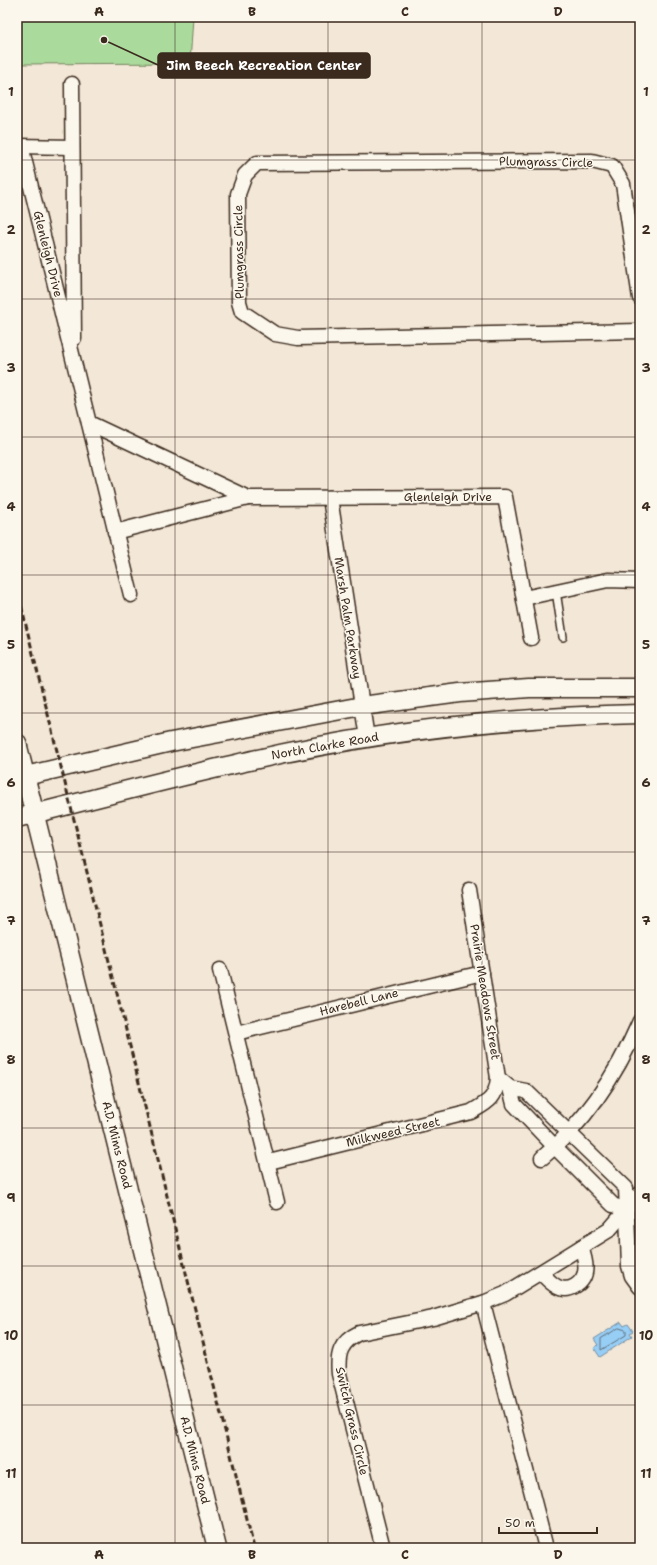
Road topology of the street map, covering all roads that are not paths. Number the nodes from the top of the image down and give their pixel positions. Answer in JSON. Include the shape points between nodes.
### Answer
{"nodes":[{"id":1,"x":72,"y":84,"type":"dead end"},
{"id":2,"x":19,"y":146,"type":"edge"},
{"id":3,"x":72,"y":147,"type":"junction"},
{"id":4,"x":640,"y":298,"type":"edge"},
{"id":5,"x":640,"y":331,"type":"edge"},
{"id":6,"x":74,"y":362,"type":"junction"},
{"id":7,"x":89,"y":424,"type":"junction"},
{"id":8,"x":248,"y":498,"type":"junction"},
{"id":9,"x":330,"y":498,"type":"junction"},
{"id":10,"x":115,"y":532,"type":"junction"},
{"id":11,"x":640,"y":581,"type":"edge"},
{"id":12,"x":556,"y":591,"type":"junction"},
{"id":13,"x":131,"y":595,"type":"dead end"},
{"id":14,"x":524,"y":598,"type":"junction"},
{"id":15,"x":563,"y":637,"type":"dead end"},
{"id":16,"x":531,"y":638,"type":"dead end"},
{"id":17,"x":640,"y":688,"type":"edge"},
{"id":18,"x":362,"y":706,"type":"junction"},
{"id":19,"x":640,"y":714,"type":"edge"},
{"id":20,"x":367,"y":738,"type":"junction"},
{"id":21,"x":17,"y":742,"type":"edge"},
{"id":22,"x":21,"y":777,"type":"edge"},
{"id":23,"x":35,"y":814,"type":"junction"},
{"id":24,"x":17,"y":818,"type":"edge"},
{"id":25,"x":469,"y":890,"type":"dead end"},
{"id":26,"x":220,"y":970,"type":"dead end"},
{"id":27,"x":482,"y":973,"type":"junction"},
{"id":28,"x":640,"y":1022,"type":"edge"},
{"id":29,"x":236,"y":1033,"type":"junction"},
{"id":30,"x":498,"y":1078,"type":"junction"},
{"id":31,"x":510,"y":1088,"type":"junction"},
{"id":32,"x":538,"y":1103,"type":"junction"},
{"id":33,"x":526,"y":1117,"type":"junction"},
{"id":34,"x":569,"y":1133,"type":"junction"},
{"id":35,"x":554,"y":1147,"type":"junction"},
{"id":36,"x":542,"y":1158,"type":"dead end"},
{"id":37,"x":268,"y":1162,"type":"junction"},
{"id":38,"x":640,"y":1194,"type":"edge"},
{"id":39,"x":277,"y":1202,"type":"dead end"},
{"id":40,"x":626,"y":1210,"type":"junction"},
{"id":41,"x":581,"y":1247,"type":"junction"},
{"id":42,"x":541,"y":1273,"type":"junction"},
{"id":43,"x":640,"y":1287,"type":"edge"},
{"id":44,"x":483,"y":1303,"type":"junction"},
{"id":45,"x":217,"y":1548,"type":"edge"},
{"id":46,"x":382,"y":1548,"type":"edge"},
{"id":47,"x":546,"y":1548,"type":"edge"}],
"edges":[{"from":1,"to":3,"type":"street","name":"Glenleigh Drive"},
{"from":2,"to":3,"type":"street","name":"Glenleigh Drive"},
{"from":2,"to":6,"type":"street","name":"Glenleigh Drive"},
{"from":3,"to":6,"type":"street","name":"Glenleigh Drive"},
{"from":4,"to":5,"type":"street","name":"Plumgrass Circle","via":[[623,184],[612,166],[592,161],[257,163],[245,175],[238,194],[239,302],[242,312],[275,334],[298,338]]},
{"from":6,"to":7,"type":"street","name":"Glenleigh Drive"},
{"from":7,"to":8,"type":"street","name":"Glenleigh Drive"},
{"from":7,"to":10,"type":"street","name":"Glenleigh Drive"},
{"from":8,"to":9,"type":"street","name":"Glenleigh Drive"},
{"from":8,"to":10,"type":"street","name":"Glenleigh Drive"},
{"from":9,"to":14,"type":"street","name":"Glenleigh Drive","via":[[504,497]]},
{"from":9,"to":18,"type":"street","name":"Marsh Palm Parkway"},
{"from":10,"to":13,"type":"street","name":"Glenleigh Drive"},
{"from":11,"to":12,"type":"street","via":[[608,580]]},
{"from":12,"to":14,"type":"street"},
{"from":12,"to":15,"type":"lane"},
{"from":14,"to":16,"type":"street","name":"Glenleigh Drive"},
{"from":17,"to":18,"type":"street","via":[[529,688],[460,693]]},
{"from":18,"to":20,"type":"street","name":"Marsh Palm Parkway"},
{"from":18,"to":22,"type":"street","via":[[170,742]]},
{"from":19,"to":20,"type":"street","name":"North Clarke Road","via":[[502,721]]},
{"from":20,"to":23,"type":"street","name":"North Clarke Road","via":[[249,760]]},
{"from":21,"to":22,"type":"street","name":"A.D. Mims Road"},
{"from":22,"to":23,"type":"street","name":"A.D. Mims Road"},
{"from":23,"to":24,"type":"street","name":"North Clarke Road"},
{"from":23,"to":45,"type":"street","name":"A.D. Mims Road"},
{"from":25,"to":27,"type":"street","name":"Prairie Meadows Street"},
{"from":26,"to":29,"type":"street"},
{"from":27,"to":29,"type":"street","name":"Harebell Lane"},
{"from":27,"to":30,"type":"street","name":"Prairie Meadows Street"},
{"from":28,"to":34,"type":"street","via":[[605,1089]]},
{"from":29,"to":37,"type":"street"},
{"from":30,"to":31,"type":"street"},
{"from":30,"to":37,"type":"street","name":"Milkweed Street","via":[[495,1094],[471,1112]]},
{"from":31,"to":32,"type":"street","via":[[526,1091]]},
{"from":31,"to":33,"type":"street","via":[[514,1104]]},
{"from":32,"to":33,"type":"street"},
{"from":32,"to":34,"type":"street"},
{"from":33,"to":35,"type":"street"},
{"from":34,"to":35,"type":"street"},
{"from":34,"to":40,"type":"street","via":[[626,1188]]},
{"from":35,"to":36,"type":"street"},
{"from":35,"to":40,"type":"street","via":[[613,1206]]},
{"from":37,"to":39,"type":"street"},
{"from":38,"to":40,"type":"street","name":"Switch Grass Circle"},
{"from":40,"to":41,"type":"street","name":"Switch Grass Circle","via":[[609,1230]]},
{"from":40,"to":43,"type":"street","via":[[629,1266]]},
{"from":41,"to":42,"type":"street","name":"Switch Grass Circle"},
{"from":41,"to":42,"type":"street","via":[[586,1274],[578,1285],[570,1289],[560,1288]]},
{"from":42,"to":44,"type":"street","name":"Switch Grass Circle","via":[[505,1294]]},
{"from":44,"to":46,"type":"street","name":"Switch Grass Circle","via":[[432,1318],[359,1333],[349,1338],[341,1348],[338,1360],[339,1374]]},
{"from":44,"to":47,"type":"street"}]}
